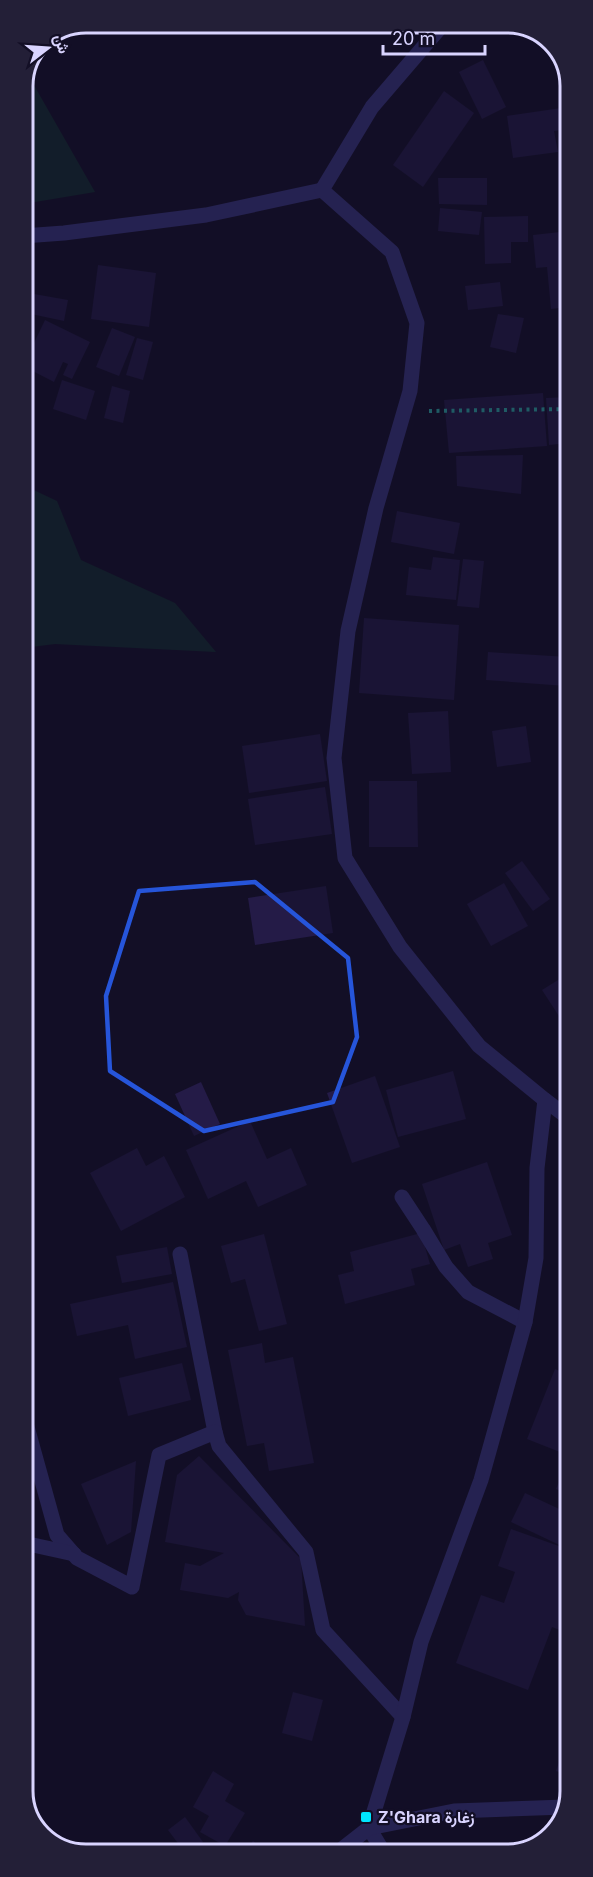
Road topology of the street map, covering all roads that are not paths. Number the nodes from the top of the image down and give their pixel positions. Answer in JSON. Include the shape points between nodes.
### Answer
{"nodes":[{"id":1,"x":435,"y":33,"type":"edge"},
{"id":2,"x":322,"y":190,"type":"junction"},
{"id":3,"x":33,"y":235,"type":"edge"},
{"id":4,"x":544,"y":1100,"type":"junction"},
{"id":5,"x":560,"y":1112,"type":"edge"},
{"id":6,"x":402,"y":1197,"type":"dead end"},
{"id":7,"x":180,"y":1254,"type":"dead end"},
{"id":8,"x":525,"y":1322,"type":"junction"},
{"id":9,"x":215,"y":1432,"type":"junction"},
{"id":10,"x":33,"y":1448,"type":"edge"},
{"id":11,"x":33,"y":1545,"type":"edge"},
{"id":12,"x":74,"y":1554,"type":"junction"},
{"id":13,"x":403,"y":1717,"type":"junction"},
{"id":14,"x":557,"y":1807,"type":"edge"},
{"id":15,"x":369,"y":1828,"type":"junction"},
{"id":16,"x":349,"y":1844,"type":"edge"},
{"id":17,"x":379,"y":1844,"type":"edge"}],
"edges":[{"from":1,"to":2,"type":"street","via":[[372,107]]},
{"from":2,"to":3,"type":"street","via":[[206,215]]},
{"from":2,"to":4,"type":"street","via":[[392,252],[417,322],[410,391],[376,508],[348,631],[334,758],[345,858],[400,947],[479,1046]]},
{"from":4,"to":5,"type":"street"},
{"from":4,"to":8,"type":"street","via":[[537,1168],[536,1258]]},
{"from":6,"to":8,"type":"street","via":[[446,1268],[468,1292]]},
{"from":7,"to":9,"type":"street"},
{"from":8,"to":13,"type":"street","via":[[482,1480],[421,1642]]},
{"from":9,"to":12,"type":"street","via":[[159,1455],[132,1587]]},
{"from":9,"to":13,"type":"street","via":[[219,1446],[306,1552],[324,1630]]},
{"from":10,"to":12,"type":"street","via":[[57,1534]]},
{"from":11,"to":12,"type":"street"},
{"from":13,"to":15,"type":"street"},
{"from":14,"to":15,"type":"street","via":[[454,1811]]},
{"from":15,"to":16,"type":"street"},
{"from":15,"to":17,"type":"street"}]}
